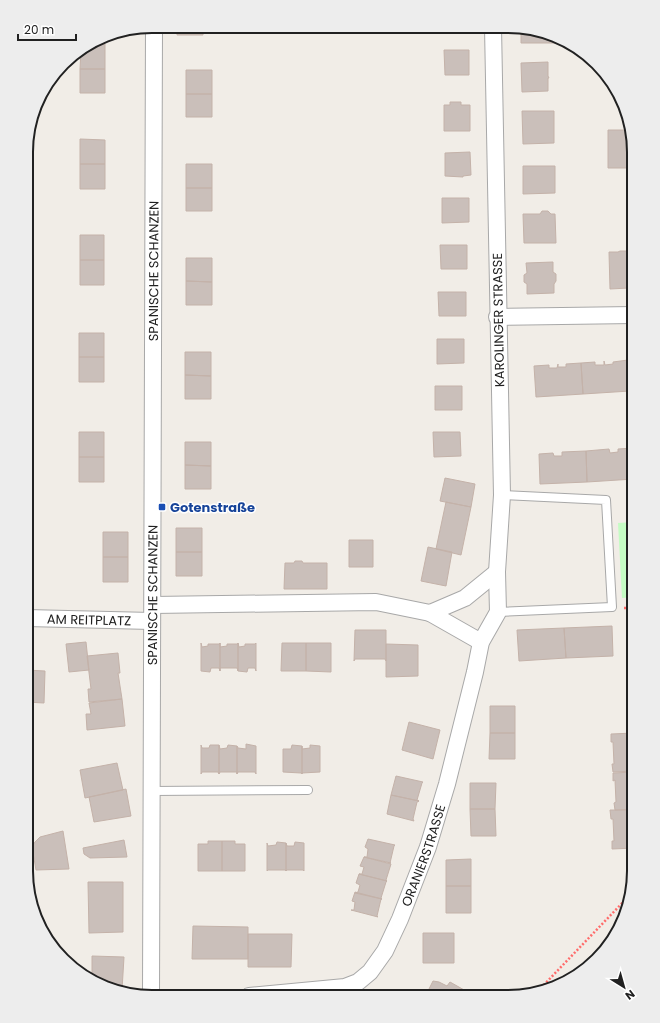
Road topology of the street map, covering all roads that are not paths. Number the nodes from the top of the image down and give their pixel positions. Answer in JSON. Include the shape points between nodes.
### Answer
{"nodes":[{"id":1,"x":154,"y":33,"type":"edge"},
{"id":2,"x":493,"y":33,"type":"edge"},
{"id":3,"x":627,"y":315,"type":"edge"},
{"id":4,"x":497,"y":317,"type":"junction"},
{"id":5,"x":502,"y":495,"type":"junction"},
{"id":6,"x":497,"y":572,"type":"junction"},
{"id":7,"x":498,"y":612,"type":"junction"},
{"id":8,"x":152,"y":613,"type":"junction"},
{"id":9,"x":430,"y":613,"type":"junction"},
{"id":10,"x":33,"y":618,"type":"edge"},
{"id":11,"x":481,"y":642,"type":"junction"},
{"id":12,"x":308,"y":790,"type":"dead end"},
{"id":13,"x":151,"y":791,"type":"junction"},
{"id":14,"x":151,"y":990,"type":"edge"},
{"id":15,"x":313,"y":990,"type":"edge"}],
"edges":[{"from":1,"to":8,"type":"street","name":"SPANISCHE SCHANZEN"},
{"from":2,"to":4,"type":"street","name":"KAROLINGER STRASSE"},
{"from":3,"to":4,"type":"street"},
{"from":4,"to":5,"type":"street","name":"KAROLINGER STRASSE"},
{"from":5,"to":6,"type":"street","name":"KAROLINGER STRASSE"},
{"from":5,"to":7,"type":"lane","via":[[606,500],[612,607]]},
{"from":6,"to":7,"type":"street","name":"KAROLINGER STRASSE"},
{"from":6,"to":9,"type":"street","via":[[465,598]]},
{"from":7,"to":11,"type":"street","name":"ORANIERSTRASSE"},
{"from":8,"to":9,"type":"street","via":[[376,602]]},
{"from":8,"to":10,"type":"street","name":"AM REITPLATZ"},
{"from":8,"to":13,"type":"street","name":"SPANISCHE SCHANZEN"},
{"from":9,"to":11,"type":"street"},
{"from":11,"to":15,"type":"street","name":"ORANIERSTRASSE","via":[[472,687],[428,847],[385,951],[370,972],[358,982],[345,987]]},
{"from":12,"to":13,"type":"lane"},
{"from":13,"to":14,"type":"street","name":"SPANISCHE SCHANZEN"}]}
